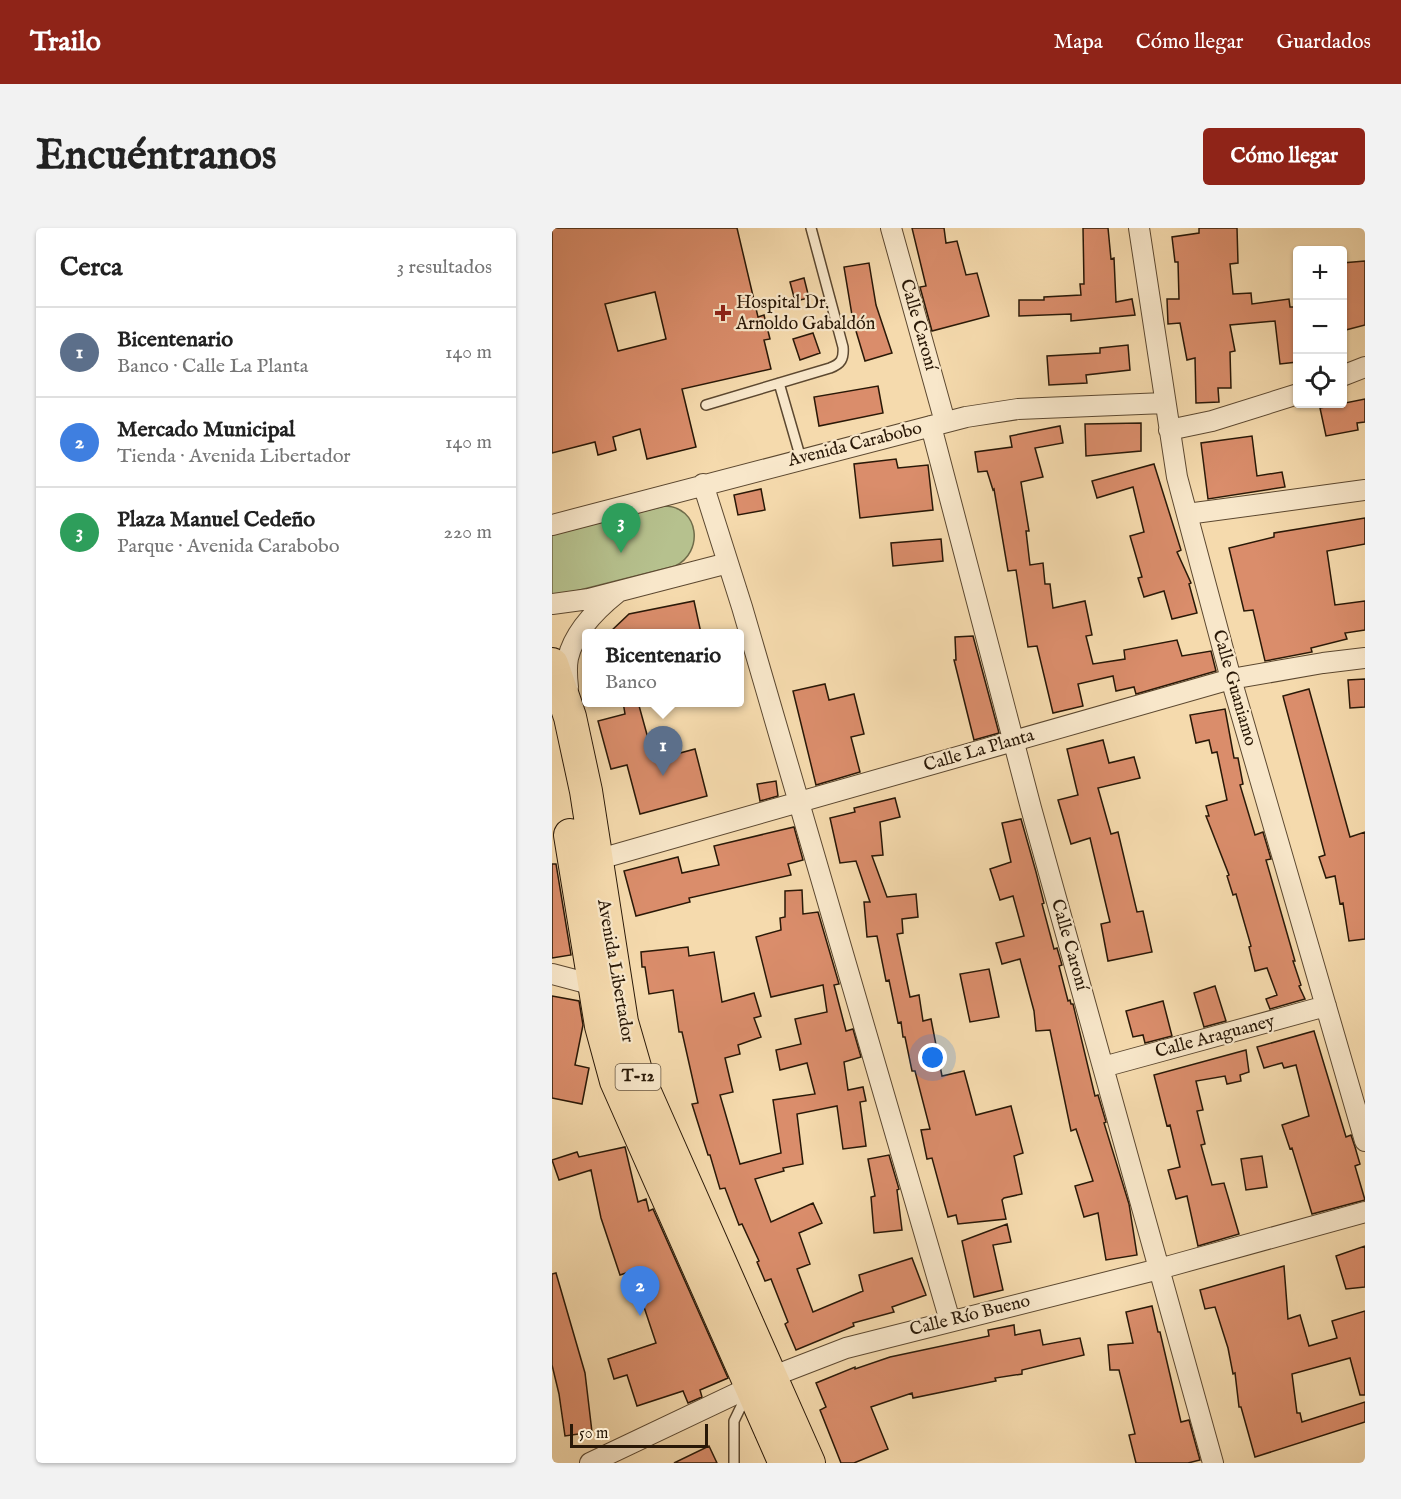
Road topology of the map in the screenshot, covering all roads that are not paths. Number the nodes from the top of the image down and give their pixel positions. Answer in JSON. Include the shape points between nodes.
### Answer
{"nodes":[{"id":1,"x":811,"y":228,"type":"edge"},
{"id":2,"x":891,"y":228,"type":"edge"},
{"id":3,"x":1139,"y":228,"type":"edge"},
{"id":4,"x":1365,"y":367,"type":"edge"},
{"id":5,"x":1347,"y":374,"type":"edge"},
{"id":6,"x":780,"y":383,"type":"junction"},
{"id":7,"x":1293,"y":396,"type":"edge"},
{"id":8,"x":1165,"y":403,"type":"junction"},
{"id":9,"x":706,"y":405,"type":"dead end"},
{"id":10,"x":938,"y":424,"type":"junction"},
{"id":11,"x":1169,"y":430,"type":"junction"},
{"id":12,"x":801,"y":459,"type":"junction"},
{"id":13,"x":703,"y":484,"type":"junction"},
{"id":14,"x":1365,"y":490,"type":"edge"},
{"id":15,"x":1187,"y":514,"type":"junction"},
{"id":16,"x":552,"y":525,"type":"edge"},
{"id":17,"x":728,"y":563,"type":"junction"},
{"id":18,"x":620,"y":591,"type":"junction"},
{"id":19,"x":552,"y":604,"type":"edge"},
{"id":20,"x":583,"y":629,"type":"edge"},
{"id":21,"x":582,"y":630,"type":"edge"},
{"id":22,"x":1365,"y":658,"type":"edge"},
{"id":23,"x":552,"y":664,"type":"edge"},
{"id":24,"x":1231,"y":679,"type":"junction"},
{"id":25,"x":561,"y":727,"type":"edge"},
{"id":26,"x":1014,"y":741,"type":"junction"},
{"id":27,"x":799,"y":802,"type":"junction"},
{"id":28,"x":596,"y":860,"type":"junction"},
{"id":29,"x":552,"y":974,"type":"edge"},
{"id":30,"x":594,"y":986,"type":"junction"},
{"id":31,"x":1326,"y":1006,"type":"junction"},
{"id":32,"x":1103,"y":1067,"type":"junction"},
{"id":33,"x":1365,"y":1141,"type":"edge"},
{"id":34,"x":1365,"y":1212,"type":"edge"},
{"id":35,"x":1159,"y":1269,"type":"junction"},
{"id":36,"x":950,"y":1321,"type":"junction"},
{"id":37,"x":761,"y":1382,"type":"junction"},
{"id":38,"x":590,"y":1463,"type":"edge"},
{"id":39,"x":734,"y":1463,"type":"edge"},
{"id":40,"x":785,"y":1463,"type":"edge"},
{"id":41,"x":809,"y":1463,"type":"edge"},
{"id":42,"x":1213,"y":1463,"type":"edge"}],
"edges":[{"from":1,"to":6,"type":"lane","via":[[843,357],[839,365]]},
{"from":2,"to":10,"type":"street","name":"Calle Caroní"},
{"from":3,"to":8,"type":"street","name":"Calle Guaniamo"},
{"from":4,"to":5,"type":"street"},
{"from":6,"to":9,"type":"lane"},
{"from":6,"to":12,"type":"lane"},
{"from":7,"to":11,"type":"street"},
{"from":8,"to":10,"type":"street","name":"Avenida Carabobo","via":[[1018,408]]},
{"from":8,"to":11,"type":"street","name":"Calle Guaniamo"},
{"from":10,"to":12,"type":"street","name":"Avenida Carabobo"},
{"from":10,"to":26,"type":"street","name":"Calle Caroní"},
{"from":11,"to":15,"type":"street","name":"Calle Guaniamo"},
{"from":12,"to":13,"type":"street","name":"Avenida Carabobo"},
{"from":13,"to":16,"type":"street","name":"Avenida Carabobo"},
{"from":13,"to":17,"type":"street"},
{"from":14,"to":15,"type":"street"},
{"from":15,"to":24,"type":"street","name":"Calle Guaniamo"},
{"from":17,"to":18,"type":"street"},
{"from":17,"to":27,"type":"street"},
{"from":18,"to":19,"type":"street"},
{"from":18,"to":20,"type":"street","via":[[601,606]]},
{"from":21,"to":25,"type":"street","via":[[568,657]]},
{"from":22,"to":24,"type":"street","name":"Calle La Planta"},
{"from":23,"to":25,"type":"highway","name":"Avenida Libertador","number":"T-12"},
{"from":24,"to":26,"type":"street","name":"Calle La Planta"},
{"from":24,"to":31,"type":"street","name":"Calle Guaniamo"},
{"from":25,"to":28,"type":"highway","name":"Avenida Libertador","number":"T-12","via":[[586,791]]},
{"from":25,"to":30,"type":"highway","name":"Avenida Libertador","number":"T-12","via":[[564,795]]},
{"from":26,"to":27,"type":"street","name":"Calle La Planta"},
{"from":26,"to":32,"type":"street","name":"Calle Caroní"},
{"from":27,"to":28,"type":"street","name":"Calle La Planta"},
{"from":27,"to":36,"type":"street"},
{"from":28,"to":37,"type":"highway","name":"Avenida Libertador","number":"T-12","via":[[622,1022],[637,1074]]},
{"from":29,"to":30,"type":"street"},
{"from":30,"to":37,"type":"highway","name":"Avenida Libertador","number":"T-12","via":[[608,1055],[624,1103]]},
{"from":31,"to":32,"type":"street","name":"Calle Araguaney"},
{"from":31,"to":33,"type":"street","name":"Calle Guaniamo"},
{"from":32,"to":35,"type":"street","name":"Calle Caroní"},
{"from":34,"to":35,"type":"street","name":"Calle Río Bueno"},
{"from":35,"to":36,"type":"street","name":"Calle Río Bueno"},
{"from":35,"to":42,"type":"street","name":"Calle Caroní"},
{"from":36,"to":37,"type":"street","name":"Calle Río Bueno","via":[[846,1348]]},
{"from":37,"to":38,"type":"street","name":"Calle Río Bueno"},
{"from":37,"to":39,"type":"lane","via":[[734,1421]]},
{"from":37,"to":40,"type":"highway","name":"Avenida Libertador","number":"T-12"},
{"from":37,"to":41,"type":"highway","name":"Avenida Libertador","number":"T-12"}]}
